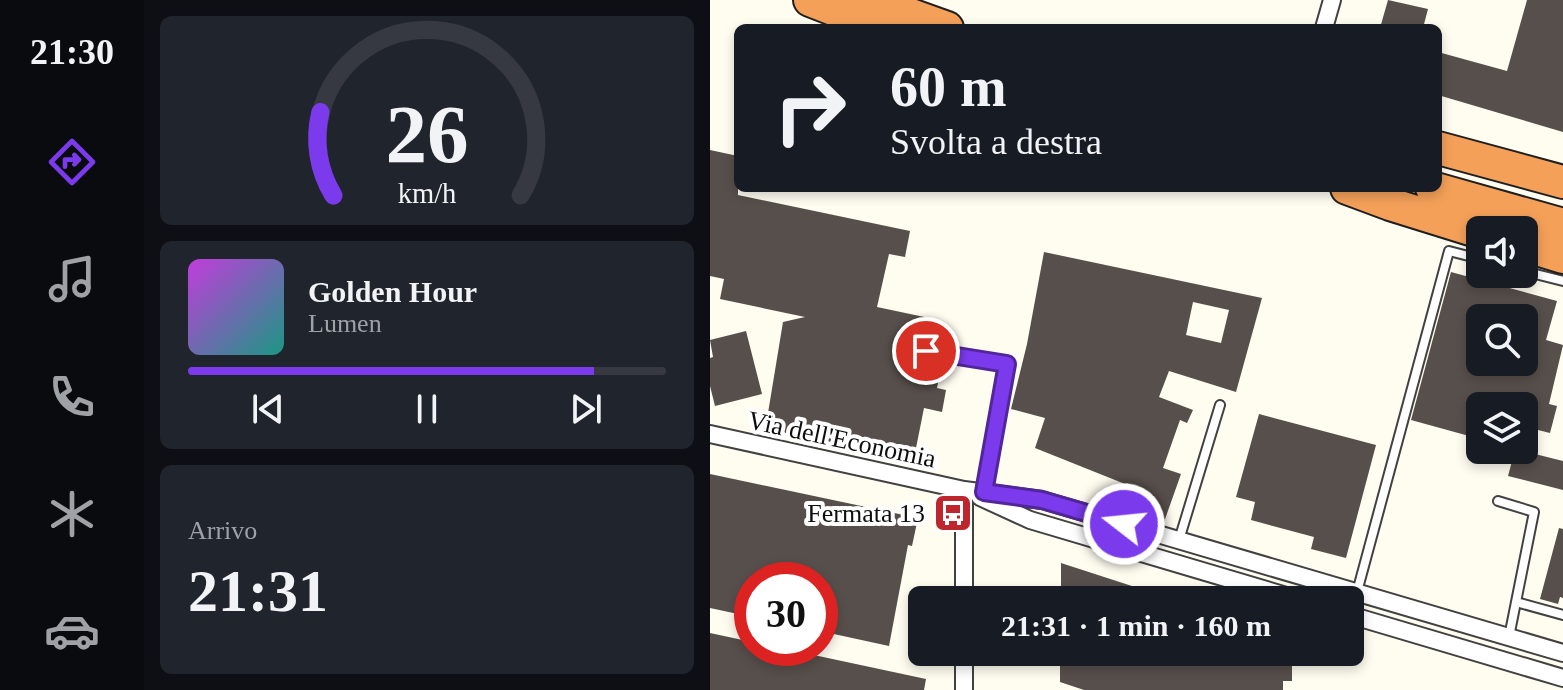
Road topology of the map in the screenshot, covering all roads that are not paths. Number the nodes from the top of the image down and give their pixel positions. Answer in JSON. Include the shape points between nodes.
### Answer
{"nodes":[{"id":1,"x":810,"y":0,"type":"edge"},
{"id":2,"x":869,"y":0,"type":"edge"},
{"id":3,"x":1332,"y":0,"type":"edge"},
{"id":4,"x":872,"y":24,"type":"edge"},
{"id":5,"x":936,"y":24,"type":"edge"},
{"id":6,"x":1325,"y":24,"type":"edge"},
{"id":7,"x":1442,"y":149,"type":"edge"},
{"id":8,"x":1442,"y":171,"type":"edge"},
{"id":9,"x":1563,"y":182,"type":"edge"},
{"id":10,"x":1442,"y":191,"type":"edge"},
{"id":11,"x":1358,"y":192,"type":"edge"},
{"id":12,"x":1563,"y":204,"type":"edge"},
{"id":13,"x":1491,"y":207,"type":"edge"},
{"id":14,"x":1563,"y":225,"type":"edge"},
{"id":15,"x":1538,"y":249,"type":"edge"},
{"id":16,"x":1466,"y":255,"type":"edge"},
{"id":17,"x":1563,"y":257,"type":"edge"},
{"id":18,"x":1538,"y":275,"type":"edge"},
{"id":19,"x":1563,"y":281,"type":"edge"},
{"id":20,"x":926,"y":351,"type":"dead end"},
{"id":21,"x":1220,"y":405,"type":"dead end"},
{"id":22,"x":710,"y":434,"type":"edge"},
{"id":23,"x":964,"y":490,"type":"junction"},
{"id":24,"x":984,"y":492,"type":"junction"},
{"id":25,"x":1498,"y":501,"type":"dead end"},
{"id":26,"x":1179,"y":540,"type":"junction"},
{"id":27,"x":964,"y":586,"type":"edge"},
{"id":28,"x":1253,"y":586,"type":"edge"},
{"id":29,"x":1336,"y":586,"type":"edge"},
{"id":30,"x":1359,"y":586,"type":"edge"},
{"id":31,"x":1364,"y":594,"type":"edge"},
{"id":32,"x":1516,"y":602,"type":"junction"},
{"id":33,"x":1563,"y":615,"type":"edge"},
{"id":34,"x":1364,"y":619,"type":"edge"},
{"id":35,"x":1509,"y":637,"type":"junction"},
{"id":36,"x":1563,"y":653,"type":"edge"},
{"id":37,"x":964,"y":666,"type":"edge"},
{"id":38,"x":1563,"y":678,"type":"edge"},
{"id":39,"x":964,"y":690,"type":"edge"}],
"edges":[{"from":1,"to":4,"type":"highway"},
{"from":2,"to":5,"type":"highway"},
{"from":3,"to":6,"type":"street"},
{"from":7,"to":9,"type":"highway"},
{"from":8,"to":13,"type":"highway"},
{"from":10,"to":13,"type":"highway"},
{"from":11,"to":13,"type":"highway","via":[[1390,204]]},
{"from":12,"to":13,"type":"highway"},
{"from":13,"to":14,"type":"highway"},
{"from":15,"to":17,"type":"highway"},
{"from":16,"to":30,"type":"lane","via":[[1449,251],[1395,470]]},
{"from":18,"to":19,"type":"lane"},
{"from":20,"to":24,"type":"lane","via":[[1007,364]]},
{"from":21,"to":26,"type":"lane"},
{"from":22,"to":23,"type":"street","name":"Via dell'Economia"},
{"from":23,"to":24,"type":"street","name":"Via dell'Economia"},
{"from":23,"to":27,"type":"street"},
{"from":23,"to":28,"type":"street","name":"Via dell'Economia","via":[[1030,520]]},
{"from":24,"to":26,"type":"street","name":"Via dell'Economia","via":[[1042,500]]},
{"from":25,"to":32,"type":"lane","via":[[1534,512]]},
{"from":26,"to":29,"type":"street","name":"Via dell'Economia"},
{"from":31,"to":35,"type":"street","name":"Via dell'Economia"},
{"from":32,"to":33,"type":"lane"},
{"from":32,"to":35,"type":"lane"},
{"from":34,"to":38,"type":"street"},
{"from":35,"to":36,"type":"street","name":"Via dell'Economia"},
{"from":37,"to":39,"type":"street"}]}
